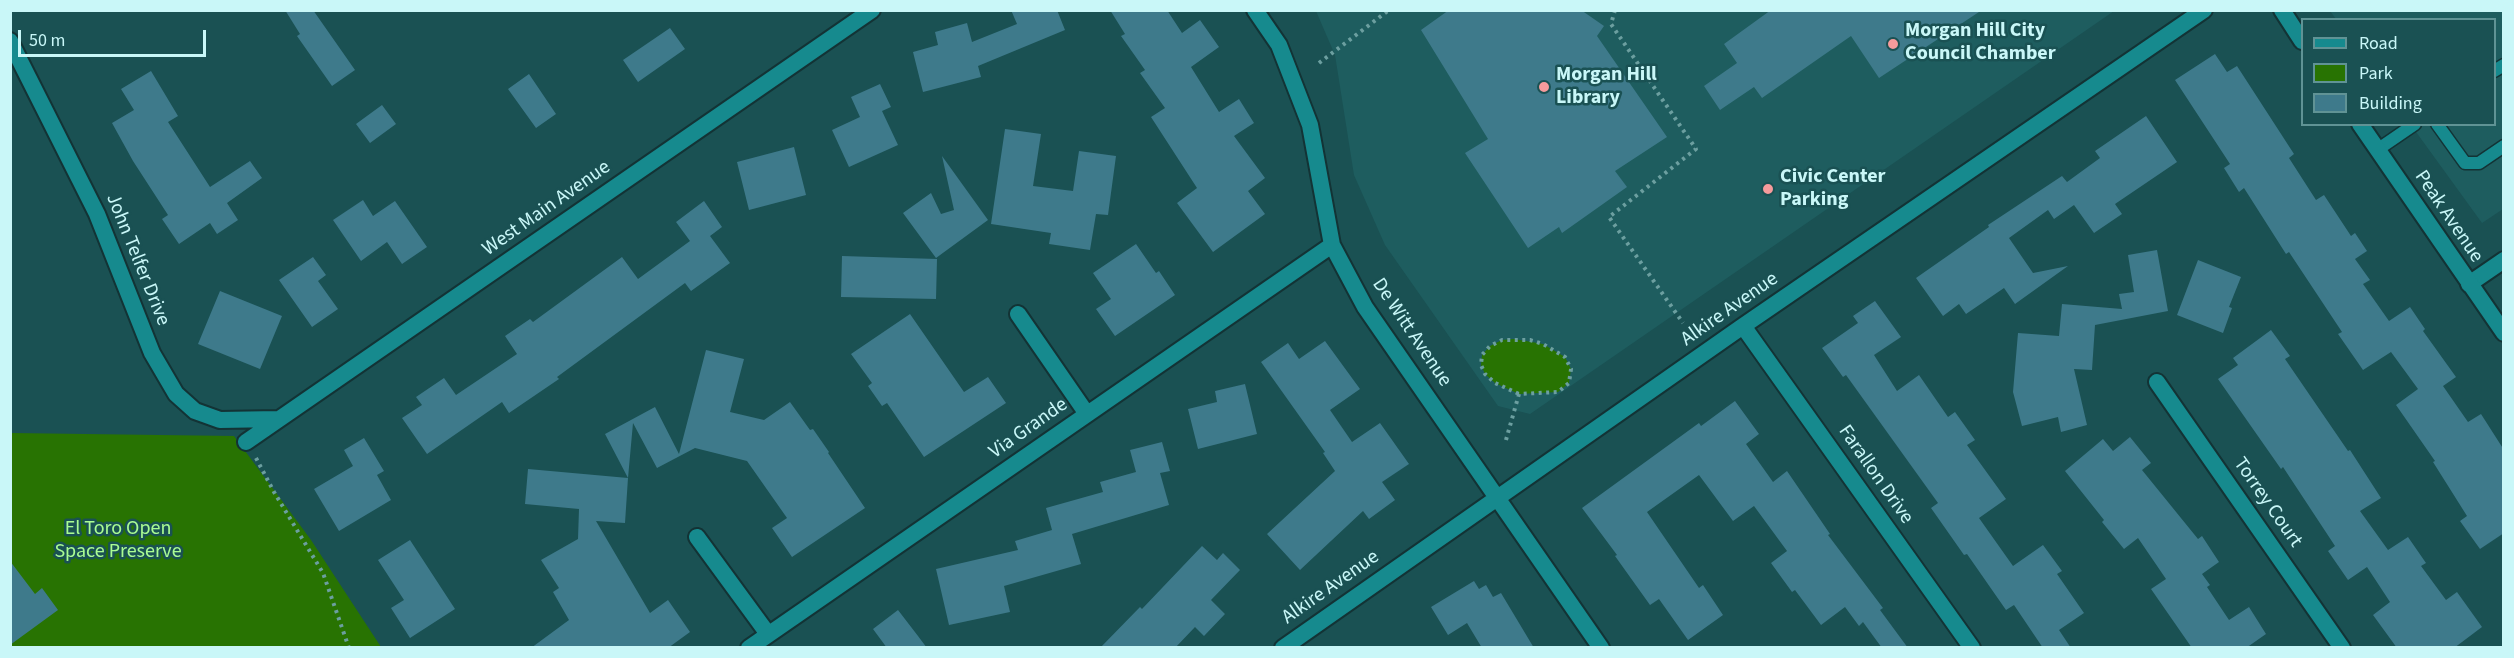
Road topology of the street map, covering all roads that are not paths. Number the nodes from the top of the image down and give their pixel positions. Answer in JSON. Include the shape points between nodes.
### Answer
{"nodes":[{"id":1,"x":872,"y":10,"type":"edge"},
{"id":2,"x":1255,"y":10,"type":"edge"},
{"id":3,"x":2204,"y":10,"type":"edge"},
{"id":4,"x":2282,"y":10,"type":"edge"},
{"id":5,"x":2301,"y":39,"type":"edge"},
{"id":6,"x":10,"y":41,"type":"edge"},
{"id":7,"x":2361,"y":126,"type":"edge"},
{"id":8,"x":2412,"y":126,"type":"edge"},
{"id":9,"x":2439,"y":126,"type":"edge"},
{"id":10,"x":2504,"y":146,"type":"edge"},
{"id":11,"x":2377,"y":150,"type":"junction"},
{"id":12,"x":1332,"y":245,"type":"junction"},
{"id":13,"x":2504,"y":260,"type":"edge"},
{"id":14,"x":2469,"y":284,"type":"junction"},
{"id":15,"x":1018,"y":314,"type":"dead end"},
{"id":16,"x":1743,"y":326,"type":"junction"},
{"id":17,"x":2504,"y":333,"type":"edge"},
{"id":18,"x":2157,"y":382,"type":"dead end"},
{"id":19,"x":1087,"y":414,"type":"junction"},
{"id":20,"x":279,"y":419,"type":"junction"},
{"id":21,"x":246,"y":442,"type":"road end"},
{"id":22,"x":1497,"y":498,"type":"junction"},
{"id":23,"x":697,"y":537,"type":"dead end"},
{"id":24,"x":768,"y":634,"type":"junction"},
{"id":25,"x":750,"y":648,"type":"edge"},
{"id":26,"x":1283,"y":648,"type":"edge"},
{"id":27,"x":1601,"y":648,"type":"edge"},
{"id":28,"x":1972,"y":648,"type":"edge"},
{"id":29,"x":2342,"y":648,"type":"edge"}],
"edges":[{"from":1,"to":20,"type":"street","name":"West Main Avenue"},
{"from":2,"to":12,"type":"street","name":"De Witt Avenue","via":[[1279,45],[1310,125]]},
{"from":3,"to":16,"type":"street","name":"Alkire Avenue"},
{"from":4,"to":5,"type":"street"},
{"from":6,"to":20,"type":"street","name":"John Telfer Drive","via":[[97,214],[152,353],[176,394],[195,411],[220,420]]},
{"from":7,"to":11,"type":"street","name":"Peak Avenue"},
{"from":8,"to":11,"type":"lane"},
{"from":9,"to":10,"type":"lane","via":[[2465,163],[2479,163]]},
{"from":11,"to":14,"type":"street","name":"Peak Avenue"},
{"from":12,"to":19,"type":"street","name":"Via Grande"},
{"from":12,"to":22,"type":"street","name":"De Witt Avenue","via":[[1365,307]]},
{"from":13,"to":14,"type":"street"},
{"from":14,"to":17,"type":"street","name":"Peak Avenue"},
{"from":15,"to":19,"type":"street"},
{"from":16,"to":22,"type":"street","name":"Alkire Avenue"},
{"from":16,"to":28,"type":"street","name":"Farallon Drive"},
{"from":18,"to":29,"type":"street","name":"Torrey Court"},
{"from":19,"to":24,"type":"street","name":"Via Grande"},
{"from":20,"to":21,"type":"street","name":"West Main Avenue"},
{"from":22,"to":26,"type":"street","name":"Alkire Avenue"},
{"from":22,"to":27,"type":"street","name":"De Witt Avenue"},
{"from":23,"to":24,"type":"street"},
{"from":24,"to":25,"type":"street","name":"Via Grande"}]}
